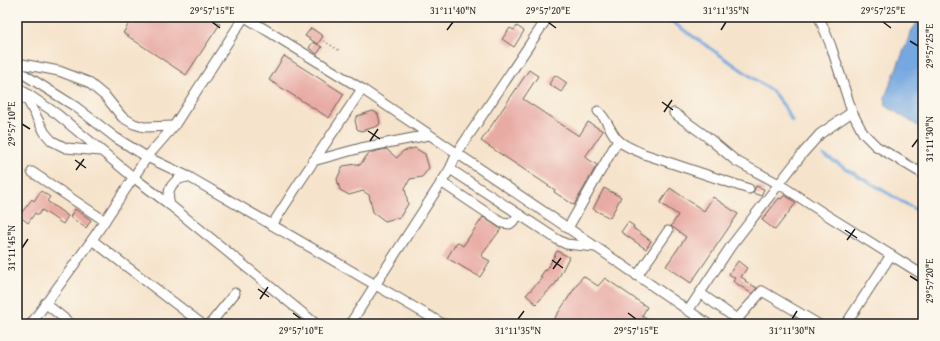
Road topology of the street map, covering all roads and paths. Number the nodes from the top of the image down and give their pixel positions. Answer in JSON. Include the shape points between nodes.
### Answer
{"nodes":[{"id":1,"x":245,"y":17,"type":"edge"},
{"id":2,"x":548,"y":17,"type":"edge"},
{"id":3,"x":819,"y":17,"type":"edge"},
{"id":4,"x":324,"y":41,"type":"dead end"},
{"id":5,"x":340,"y":51,"type":"dead end"},
{"id":6,"x":17,"y":63,"type":"edge"},
{"id":7,"x":17,"y":70,"type":"edge"},
{"id":8,"x":17,"y":87,"type":"edge"},
{"id":9,"x":362,"y":89,"type":"junction"},
{"id":10,"x":17,"y":92,"type":"edge"},
{"id":11,"x":67,"y":101,"type":"junction"},
{"id":12,"x":598,"y":110,"type":"dead end"},
{"id":13,"x":852,"y":112,"type":"junction"},
{"id":14,"x":674,"y":113,"type":"dead end"},
{"id":15,"x":57,"y":114,"type":"junction"},
{"id":16,"x":174,"y":126,"type":"junction"},
{"id":17,"x":429,"y":134,"type":"junction"},
{"id":18,"x":618,"y":140,"type":"junction"},
{"id":19,"x":101,"y":151,"type":"junction"},
{"id":20,"x":457,"y":153,"type":"junction"},
{"id":21,"x":147,"y":157,"type":"junction"},
{"id":22,"x":313,"y":161,"type":"junction"},
{"id":23,"x":450,"y":170,"type":"junction"},
{"id":24,"x":32,"y":172,"type":"dead end"},
{"id":25,"x":923,"y":174,"type":"edge"},
{"id":26,"x":133,"y":177,"type":"junction"},
{"id":27,"x":189,"y":177,"type":"junction"},
{"id":28,"x":442,"y":182,"type":"junction"},
{"id":29,"x":780,"y":184,"type":"junction"},
{"id":30,"x":749,"y":188,"type":"dead end"},
{"id":31,"x":170,"y":205,"type":"junction"},
{"id":32,"x":520,"y":216,"type":"junction"},
{"id":33,"x":105,"y":221,"type":"junction"},
{"id":34,"x":272,"y":225,"type":"junction"},
{"id":35,"x":568,"y":228,"type":"junction"},
{"id":36,"x":668,"y":231,"type":"dead end"},
{"id":37,"x":92,"y":240,"type":"junction"},
{"id":38,"x":596,"y":247,"type":"junction"},
{"id":39,"x":891,"y":255,"type":"junction"},
{"id":40,"x":923,"y":275,"type":"edge"},
{"id":41,"x":637,"y":276,"type":"junction"},
{"id":42,"x":375,"y":285,"type":"junction"},
{"id":43,"x":235,"y":293,"type":"dead end"},
{"id":44,"x":700,"y":293,"type":"junction"},
{"id":45,"x":46,"y":303,"type":"junction"},
{"id":46,"x":688,"y":311,"type":"junction"},
{"id":47,"x":736,"y":322,"type":"edge"},
{"id":48,"x":31,"y":324,"type":"edge"},
{"id":49,"x":71,"y":324,"type":"edge"},
{"id":50,"x":202,"y":324,"type":"edge"},
{"id":51,"x":210,"y":324,"type":"edge"},
{"id":52,"x":316,"y":324,"type":"edge"},
{"id":53,"x":350,"y":324,"type":"edge"},
{"id":54,"x":443,"y":324,"type":"edge"},
{"id":55,"x":708,"y":324,"type":"edge"},
{"id":56,"x":818,"y":324,"type":"edge"},
{"id":57,"x":846,"y":324,"type":"edge"}],
"edges":[{"from":1,"to":9,"type":"street"},
{"from":1,"to":16,"type":"street"},
{"from":2,"to":20,"type":"street"},
{"from":3,"to":13,"type":"street"},
{"from":4,"to":5,"type":"path"},
{"from":6,"to":16,"type":"street","via":[[59,71],[88,82],[106,97],[122,117],[134,124],[144,127]]},
{"from":7,"to":11,"type":"street"},
{"from":8,"to":15,"type":"street"},
{"from":9,"to":17,"type":"street"},
{"from":9,"to":22,"type":"street"},
{"from":10,"to":19,"type":"street","via":[[28,101],[52,141],[66,148]]},
{"from":11,"to":15,"type":"street"},
{"from":11,"to":21,"type":"street","via":[[116,138]]},
{"from":12,"to":18,"type":"street"},
{"from":13,"to":25,"type":"street","via":[[870,141]]},
{"from":13,"to":29,"type":"street","via":[[820,134]]},
{"from":14,"to":29,"type":"street","via":[[736,161]]},
{"from":15,"to":19,"type":"street"},
{"from":16,"to":21,"type":"street"},
{"from":17,"to":20,"type":"street"},
{"from":17,"to":22,"type":"street"},
{"from":18,"to":30,"type":"street","via":[[644,154]]},
{"from":18,"to":35,"type":"street"},
{"from":19,"to":26,"type":"street"},
{"from":20,"to":23,"type":"street"},
{"from":20,"to":35,"type":"street"},
{"from":21,"to":26,"type":"street"},
{"from":21,"to":27,"type":"street"},
{"from":22,"to":34,"type":"street"},
{"from":23,"to":28,"type":"street"},
{"from":23,"to":32,"type":"street"},
{"from":24,"to":33,"type":"street"},
{"from":26,"to":31,"type":"street"},
{"from":26,"to":33,"type":"street"},
{"from":27,"to":31,"type":"street","via":[[179,179],[171,186],[168,195]]},
{"from":27,"to":34,"type":"street"},
{"from":28,"to":32,"type":"street","via":[[502,223],[510,224]]},
{"from":28,"to":42,"type":"street"},
{"from":29,"to":39,"type":"street"},
{"from":29,"to":44,"type":"street","via":[[731,246]]},
{"from":31,"to":52,"type":"street"},
{"from":32,"to":38,"type":"street","via":[[566,244]]},
{"from":33,"to":37,"type":"street"},
{"from":34,"to":42,"type":"street"},
{"from":35,"to":38,"type":"street"},
{"from":36,"to":41,"type":"street"},
{"from":37,"to":45,"type":"street"},
{"from":37,"to":50,"type":"street"},
{"from":38,"to":41,"type":"street"},
{"from":39,"to":40,"type":"street"},
{"from":39,"to":57,"type":"street"},
{"from":41,"to":46,"type":"street"},
{"from":42,"to":53,"type":"street"},
{"from":42,"to":54,"type":"street"},
{"from":43,"to":51,"type":"street"},
{"from":44,"to":46,"type":"street"},
{"from":44,"to":47,"type":"street"},
{"from":45,"to":48,"type":"street"},
{"from":45,"to":49,"type":"street"},
{"from":46,"to":55,"type":"street"},
{"from":47,"to":56,"type":"street","via":[[763,291]]}]}
